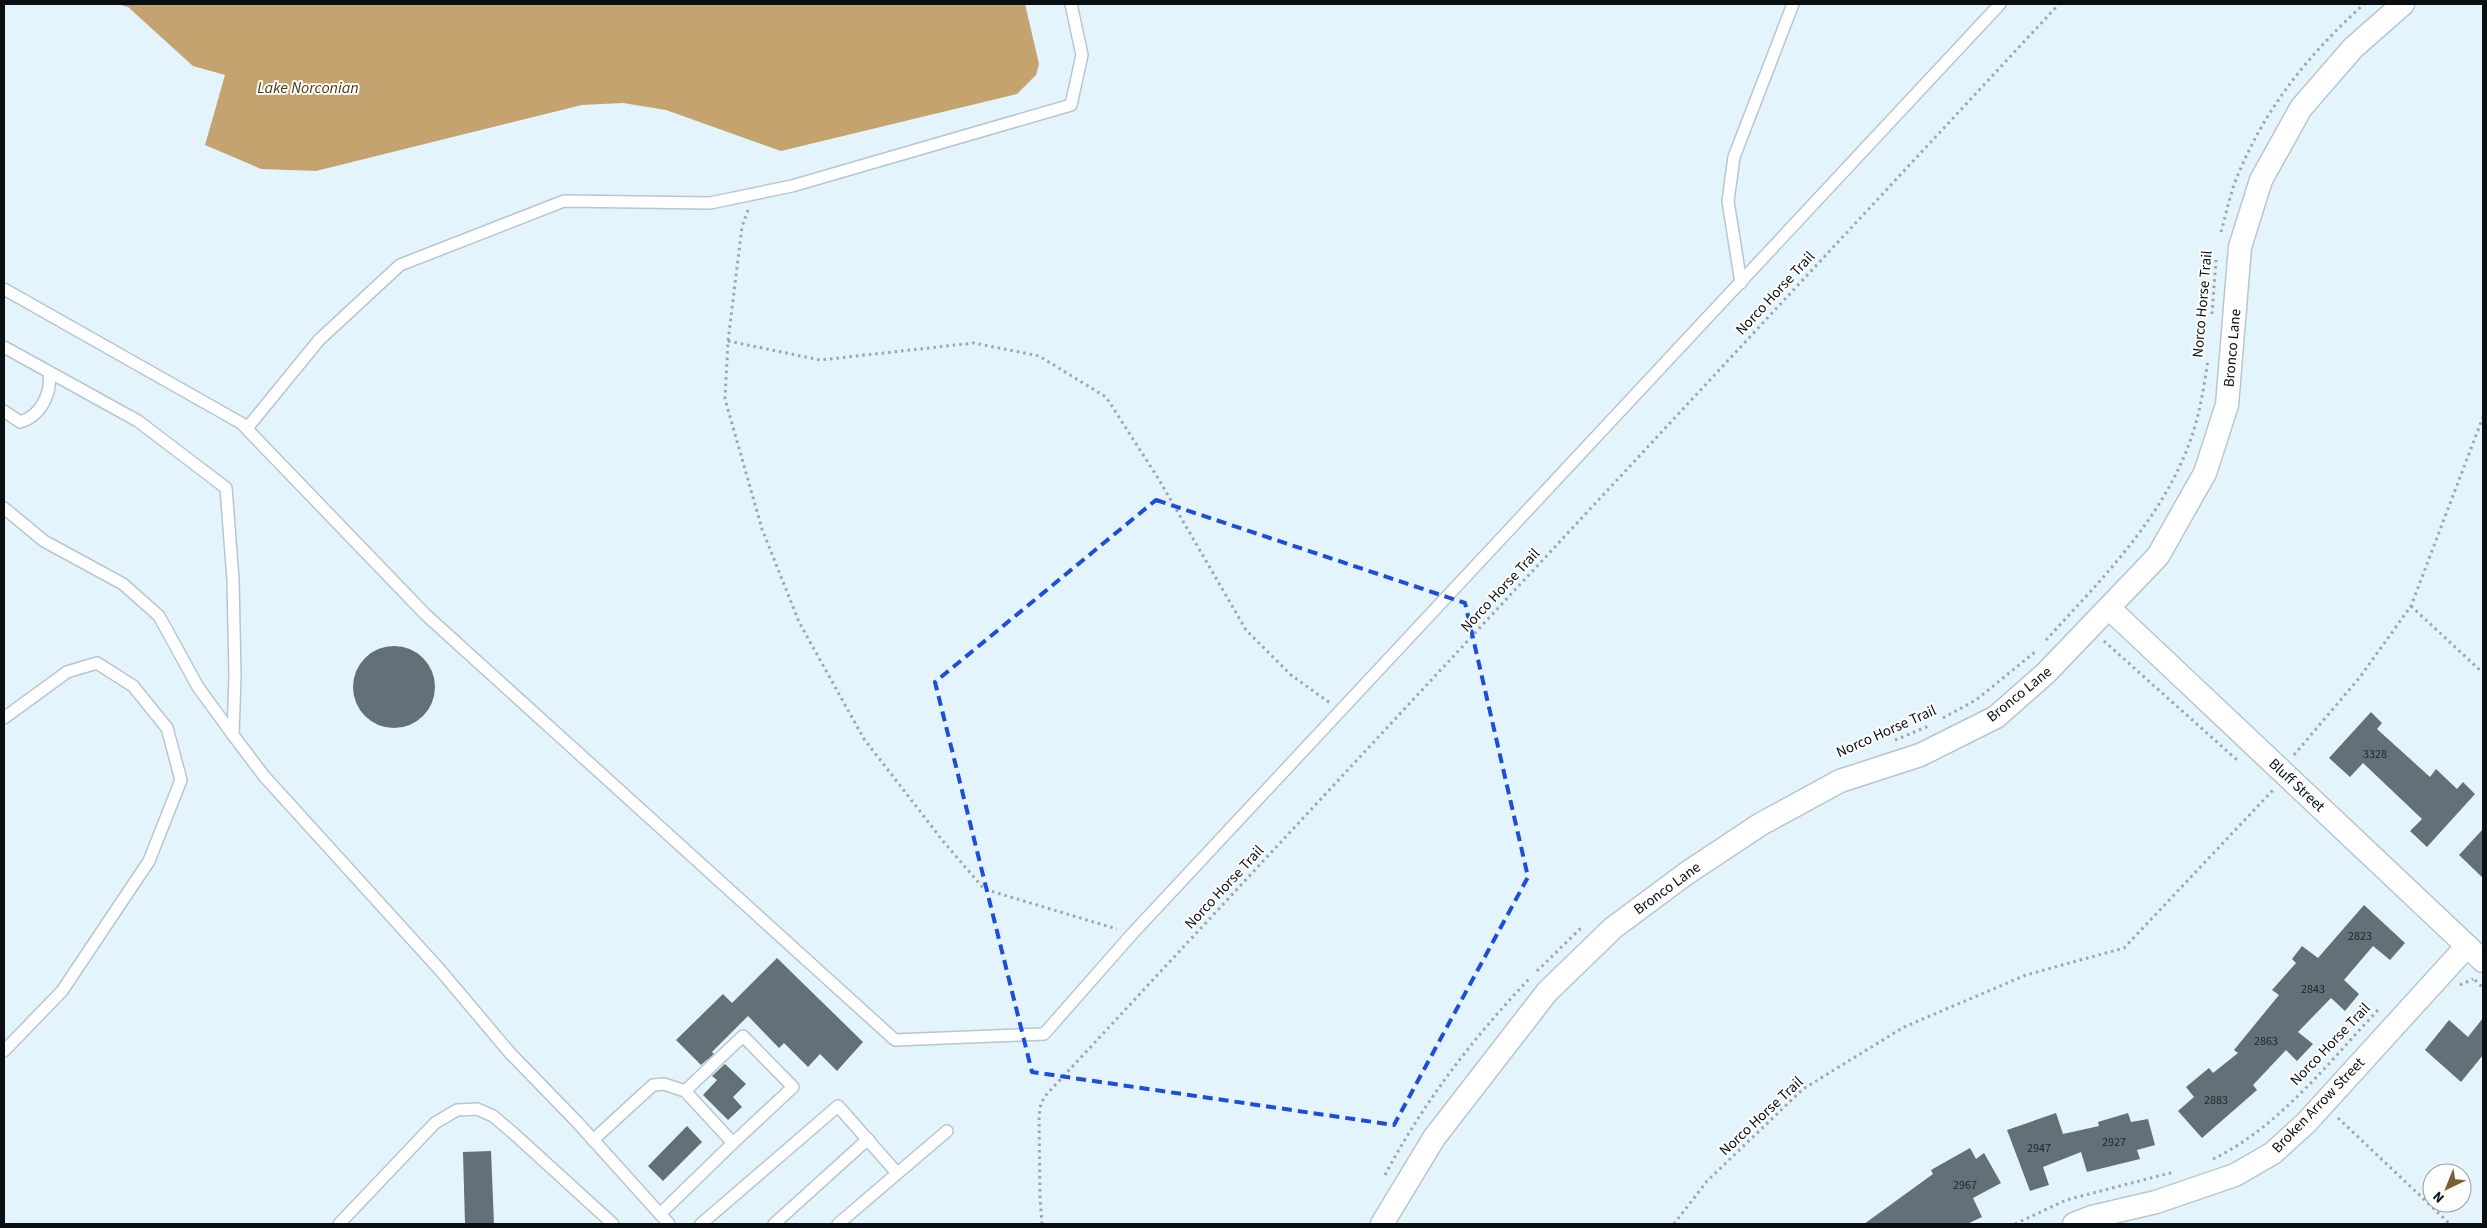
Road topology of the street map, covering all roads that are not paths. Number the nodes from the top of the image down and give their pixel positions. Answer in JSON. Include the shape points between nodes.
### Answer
{"nodes":[{"id":1,"x":1071,"y":4,"type":"edge"},
{"id":2,"x":1793,"y":4,"type":"edge"},
{"id":3,"x":2000,"y":4,"type":"edge"},
{"id":4,"x":2403,"y":4,"type":"edge"},
{"id":5,"x":1741,"y":283,"type":"junction"},
{"id":6,"x":4,"y":289,"type":"edge"},
{"id":7,"x":4,"y":347,"type":"edge"},
{"id":8,"x":50,"y":372,"type":"junction"},
{"id":9,"x":4,"y":411,"type":"edge"},
{"id":10,"x":242,"y":424,"type":"junction"},
{"id":11,"x":4,"y":508,"type":"edge"},
{"id":12,"x":2110,"y":609,"type":"junction"},
{"id":13,"x":4,"y":718,"type":"edge"},
{"id":14,"x":233,"y":735,"type":"junction"},
{"id":15,"x":2475,"y":962,"type":"edge"},
{"id":16,"x":4,"y":1051,"type":"edge"},
{"id":17,"x":686,"y":1091,"type":"junction"},
{"id":18,"x":947,"y":1132,"type":"dead end"},
{"id":19,"x":868,"y":1139,"type":"junction"},
{"id":20,"x":593,"y":1140,"type":"junction"},
{"id":21,"x":733,"y":1143,"type":"junction"},
{"id":22,"x":897,"y":1172,"type":"junction"},
{"id":23,"x":660,"y":1214,"type":"junction"},
{"id":24,"x":339,"y":1224,"type":"edge"},
{"id":25,"x":613,"y":1224,"type":"edge"},
{"id":26,"x":669,"y":1224,"type":"edge"},
{"id":27,"x":701,"y":1224,"type":"edge"},
{"id":28,"x":774,"y":1224,"type":"edge"},
{"id":29,"x":838,"y":1224,"type":"edge"},
{"id":30,"x":1382,"y":1224,"type":"edge"},
{"id":31,"x":2074,"y":1224,"type":"edge"}],
"edges":[{"from":1,"to":10,"type":"lane","via":[[1082,55],[1071,105],[792,186],[710,203],[564,201],[400,265],[319,340],[248,427]]},
{"from":2,"to":5,"type":"lane","via":[[1734,157],[1728,201]]},
{"from":3,"to":5,"type":"lane"},
{"from":4,"to":12,"type":"street","name":"Bronco Lane","via":[[2353,48],[2301,108],[2261,180],[2240,247],[2227,405],[2205,473],[2158,556]]},
{"from":5,"to":10,"type":"lane","via":[[1132,934],[1044,1034],[895,1040],[426,615]]},
{"from":6,"to":10,"type":"lane"},
{"from":7,"to":8,"type":"lane"},
{"from":8,"to":9,"type":"lane","via":[[49,391],[28,420],[20,422]]},
{"from":8,"to":14,"type":"lane","via":[[138,421],[226,488],[236,676]]},
{"from":11,"to":14,"type":"lane","via":[[44,541],[123,584],[159,616],[198,687]]},
{"from":12,"to":15,"type":"street","name":"Bluff Street","via":[[2282,771]]},
{"from":12,"to":30,"type":"street","name":"Bronco Lane","via":[[2046,673],[1996,716],[1920,755],[1840,781],[1761,824],[1613,928],[1541,999],[1434,1138]]},
{"from":13,"to":16,"type":"lane","via":[[67,672],[97,663],[133,686],[166,728],[181,780],[149,862],[62,991]]},
{"from":14,"to":20,"type":"lane","via":[[264,776],[440,970],[510,1053]]},
{"from":15,"to":31,"type":"street","name":"Broken Arrow Street","via":[[2273,1153],[2235,1175],[2156,1202]]},
{"from":17,"to":20,"type":"lane","via":[[664,1084],[653,1085]]},
{"from":17,"to":21,"type":"lane"},
{"from":17,"to":21,"type":"lane","via":[[743,1036],[793,1087]]},
{"from":18,"to":22,"type":"lane"},
{"from":19,"to":22,"type":"lane"},
{"from":19,"to":27,"type":"lane","via":[[838,1106]]},
{"from":19,"to":28,"type":"lane"},
{"from":20,"to":23,"type":"lane"},
{"from":21,"to":23,"type":"lane"},
{"from":22,"to":29,"type":"lane"},
{"from":23,"to":26,"type":"lane"},
{"from":24,"to":25,"type":"lane","via":[[435,1122],[456,1110],[477,1108],[512,1132]]}]}
